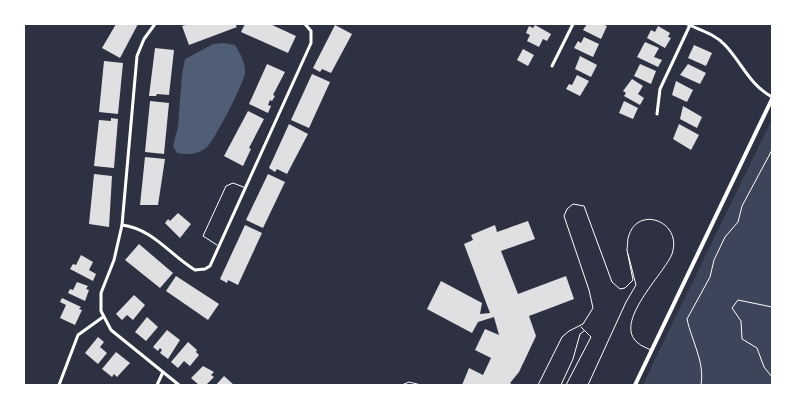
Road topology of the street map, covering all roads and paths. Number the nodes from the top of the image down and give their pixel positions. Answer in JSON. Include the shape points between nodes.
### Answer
{"nodes":[{"id":1,"x":155,"y":24,"type":"edge"},
{"id":2,"x":305,"y":24,"type":"edge"},
{"id":3,"x":573,"y":24,"type":"edge"},
{"id":4,"x":688,"y":24,"type":"edge"},
{"id":5,"x":552,"y":66,"type":"dead end"},
{"id":6,"x":772,"y":98,"type":"edge"},
{"id":7,"x":657,"y":114,"type":"dead end"},
{"id":8,"x":772,"y":150,"type":"edge"},
{"id":9,"x":246,"y":188,"type":"junction"},
{"id":10,"x":122,"y":225,"type":"junction"},
{"id":11,"x":220,"y":247,"type":"junction"},
{"id":12,"x":627,"y":250,"type":"junction"},
{"id":13,"x":772,"y":307,"type":"edge"},
{"id":14,"x":103,"y":317,"type":"junction"},
{"id":15,"x":580,"y":326,"type":"junction"},
{"id":16,"x":585,"y":331,"type":"junction"},
{"id":17,"x":652,"y":350,"type":"junction"},
{"id":18,"x":163,"y":372,"type":"junction"},
{"id":19,"x":772,"y":377,"type":"edge"},
{"id":20,"x":60,"y":385,"type":"edge"},
{"id":21,"x":157,"y":385,"type":"edge"},
{"id":22,"x":179,"y":385,"type":"edge"},
{"id":23,"x":402,"y":385,"type":"edge"},
{"id":24,"x":421,"y":385,"type":"edge"},
{"id":25,"x":538,"y":385,"type":"edge"},
{"id":26,"x":561,"y":385,"type":"edge"},
{"id":27,"x":566,"y":385,"type":"edge"},
{"id":28,"x":588,"y":385,"type":"edge"},
{"id":29,"x":636,"y":385,"type":"edge"},
{"id":30,"x":701,"y":385,"type":"edge"}],
"edges":[{"from":1,"to":10,"type":"street","via":[[137,56]]},
{"from":2,"to":9,"type":"street","via":[[311,31],[311,43]]},
{"from":3,"to":5,"type":"street"},
{"from":4,"to":6,"type":"street","via":[[724,44],[749,78]]},
{"from":4,"to":7,"type":"street","via":[[660,89]]},
{"from":6,"to":17,"type":"main road"},
{"from":8,"to":30,"type":"path","via":[[742,206],[738,222],[725,237],[710,276],[687,319],[702,363]]},
{"from":9,"to":11,"type":"street"},
{"from":9,"to":11,"type":"lane","via":[[233,183],[226,186],[206,226],[205,239]]},
{"from":10,"to":11,"type":"street","via":[[146,232],[195,270],[210,266]]},
{"from":10,"to":14,"type":"street","via":[[114,260],[101,293]]},
{"from":12,"to":15,"type":"lane","via":[[633,280],[620,289],[612,282],[584,206],[573,204],[567,209],[564,216],[593,304]]},
{"from":12,"to":17,"type":"lane","via":[[629,234],[636,224],[646,219],[659,220],[668,226],[672,235],[672,252],[666,267],[631,319],[630,330],[636,343]]},
{"from":12,"to":28,"type":"lane","via":[[636,285]]},
{"from":13,"to":19,"type":"path","via":[[738,300],[732,308],[741,321],[742,339],[757,348],[764,367]]},
{"from":14,"to":18,"type":"street","via":[[115,333]]},
{"from":14,"to":20,"type":"street","via":[[78,335]]},
{"from":15,"to":16,"type":"lane"},
{"from":15,"to":25,"type":"lane","via":[[562,337]]},
{"from":16,"to":26,"type":"lane","via":[[580,334],[574,360]]},
{"from":16,"to":27,"type":"lane","via":[[591,337],[589,345]]},
{"from":17,"to":29,"type":"main road"},
{"from":18,"to":21,"type":"street"},
{"from":18,"to":22,"type":"street"},
{"from":23,"to":24,"type":"lane","via":[[409,382]]}]}
